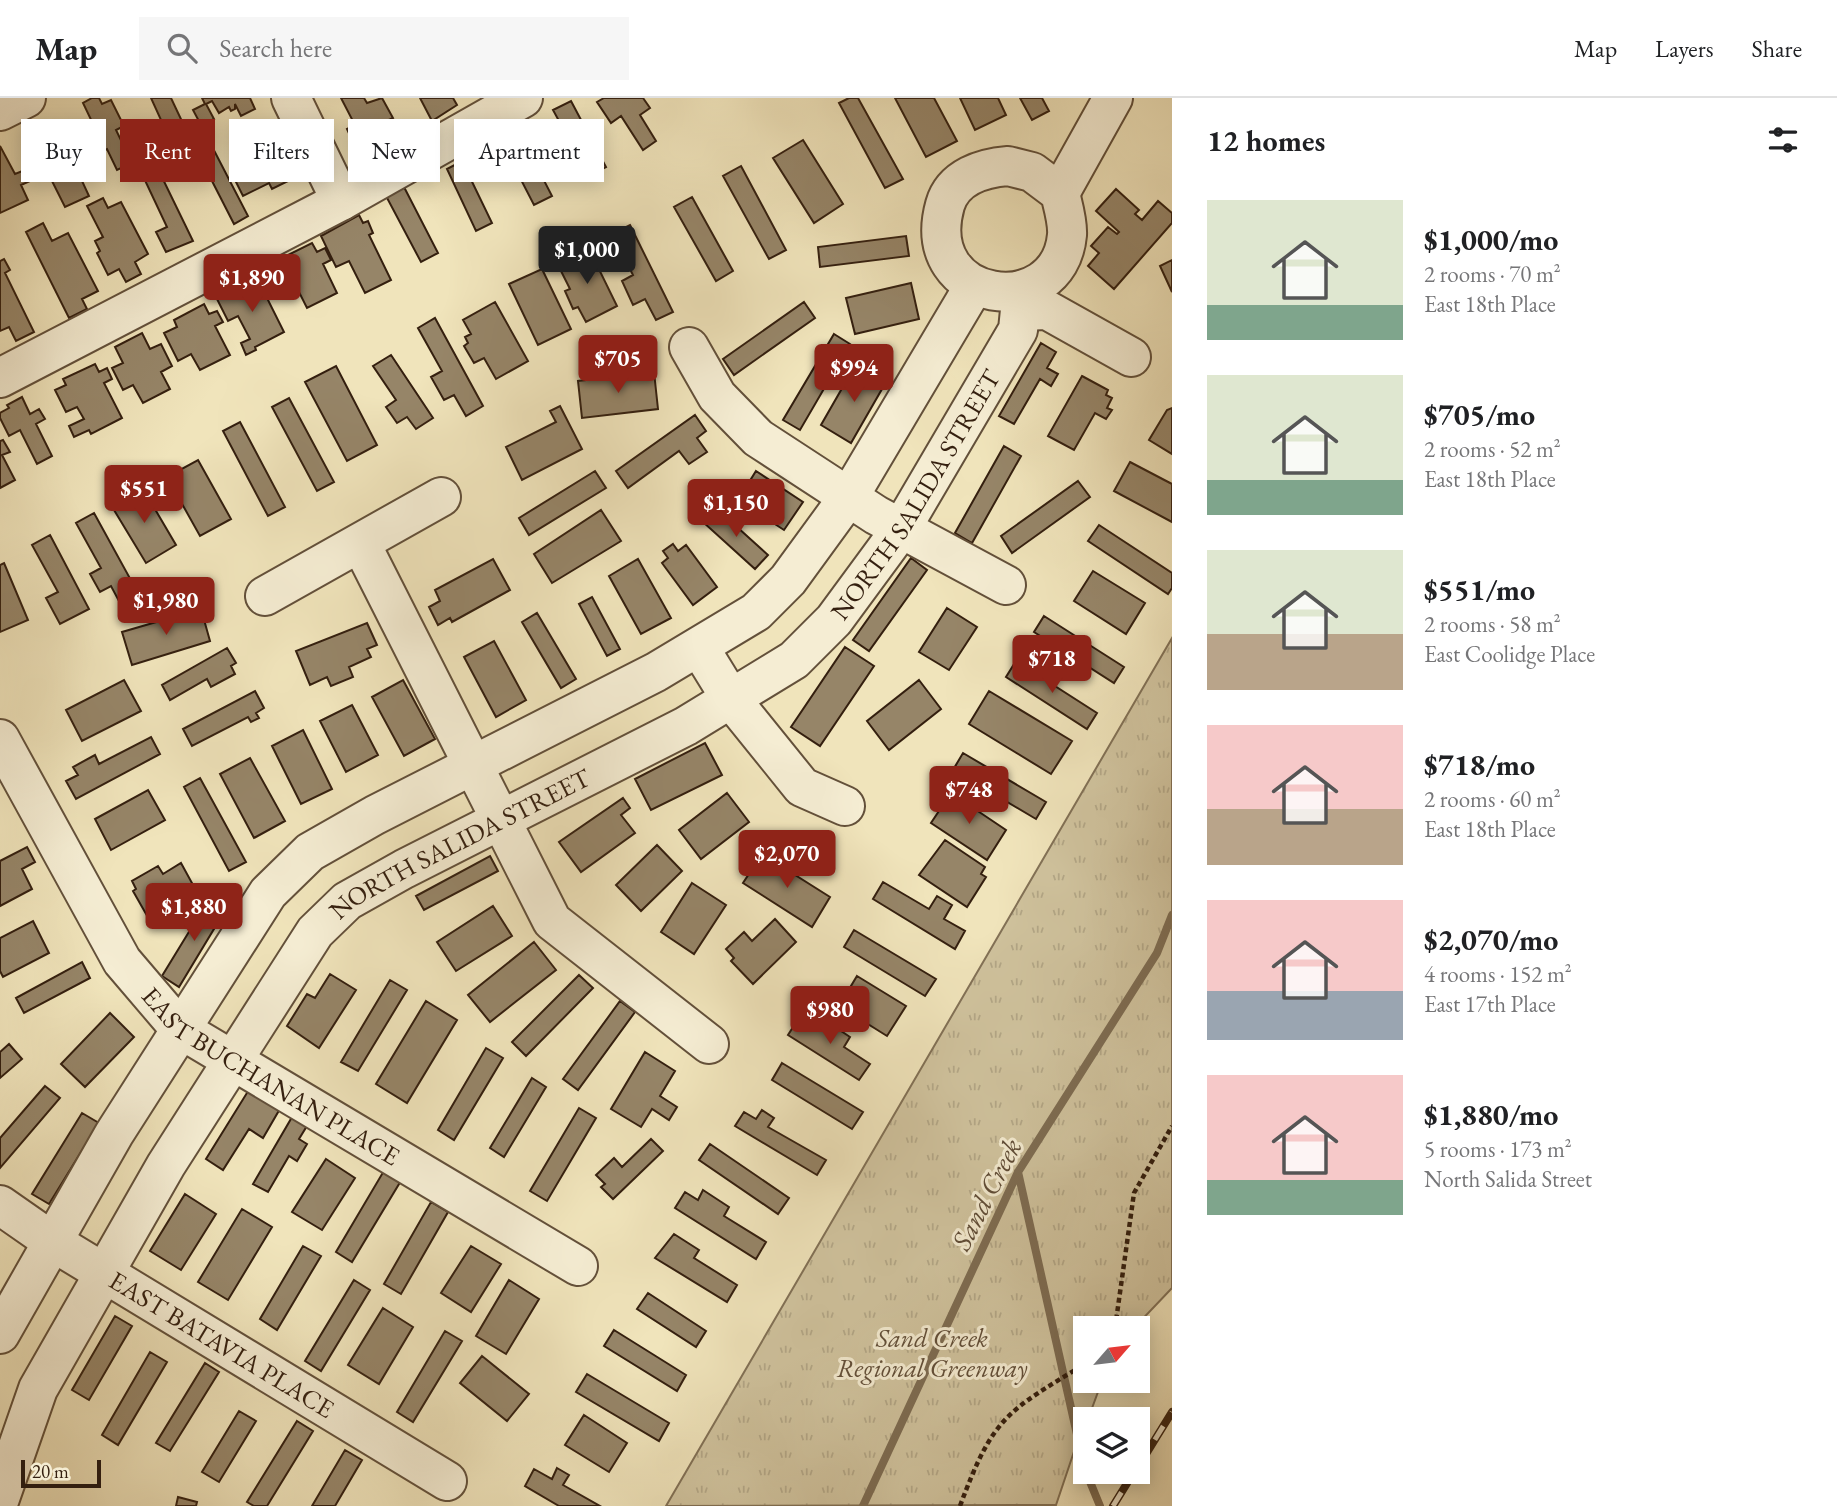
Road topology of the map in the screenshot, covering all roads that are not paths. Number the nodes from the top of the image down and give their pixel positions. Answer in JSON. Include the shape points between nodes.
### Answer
{"nodes":[{"id":1,"x":26,"y":98,"type":"edge"},
{"id":2,"x":291,"y":98,"type":"edge"},
{"id":3,"x":523,"y":98,"type":"edge"},
{"id":4,"x":1113,"y":98,"type":"edge"},
{"id":5,"x":0,"y":111,"type":"edge"},
{"id":6,"x":1060,"y":193,"type":"junction"},
{"id":7,"x":341,"y":201,"type":"junction"},
{"id":8,"x":974,"y":286,"type":"junction"},
{"id":9,"x":1021,"y":301,"type":"junction"},
{"id":10,"x":690,"y":347,"type":"dead end"},
{"id":11,"x":1131,"y":357,"type":"dead end"},
{"id":12,"x":0,"y":378,"type":"edge"},
{"id":13,"x":850,"y":495,"type":"junction"},
{"id":14,"x":441,"y":497,"type":"dead end"},
{"id":15,"x":901,"y":528,"type":"junction"},
{"id":16,"x":361,"y":544,"type":"junction"},
{"id":17,"x":1006,"y":585,"type":"dead end"},
{"id":18,"x":265,"y":596,"type":"dead end"},
{"id":19,"x":699,"y":647,"type":"junction"},
{"id":20,"x":731,"y":699,"type":"junction"},
{"id":21,"x":0,"y":740,"type":"edge"},
{"id":22,"x":474,"y":767,"type":"junction"},
{"id":23,"x":845,"y":806,"type":"dead end"},
{"id":24,"x":501,"y":821,"type":"junction"},
{"id":25,"x":180,"y":1029,"type":"junction"},
{"id":26,"x":709,"y":1044,"type":"dead end"},
{"id":27,"x":231,"y":1062,"type":"junction"},
{"id":28,"x":0,"y":1205,"type":"edge"},
{"id":29,"x":53,"y":1242,"type":"junction"},
{"id":30,"x":578,"y":1266,"type":"dead end"},
{"id":31,"x":107,"y":1273,"type":"junction"},
{"id":32,"x":0,"y":1334,"type":"edge"},
{"id":33,"x":447,"y":1480,"type":"dead end"},
{"id":34,"x":0,"y":1498,"type":"edge"}],
"edges":[{"from":1,"to":5,"type":"street"},
{"from":2,"to":7,"type":"street"},
{"from":3,"to":7,"type":"street"},
{"from":4,"to":6,"type":"street"},
{"from":6,"to":8,"type":"street","via":[[1032,172],[1008,166],[984,168],[962,181],[946,200],[940,224],[942,249],[954,271]]},
{"from":6,"to":9,"type":"street","via":[[1067,235],[1060,259]]},
{"from":7,"to":12,"type":"street"},
{"from":8,"to":9,"type":"street"},
{"from":8,"to":13,"type":"street","name":"NORTH SALIDA STREET"},
{"from":9,"to":11,"type":"street"},
{"from":9,"to":15,"type":"street","name":"NORTH SALIDA STREET","via":[[1018,330]]},
{"from":10,"to":13,"type":"street","via":[[717,396],[758,438]]},
{"from":13,"to":15,"type":"street"},
{"from":13,"to":19,"type":"street","name":"NORTH SALIDA STREET","via":[[788,580],[756,612]]},
{"from":14,"to":16,"type":"street"},
{"from":15,"to":17,"type":"street"},
{"from":15,"to":20,"type":"street","name":"NORTH SALIDA STREET","via":[[826,628],[794,660]]},
{"from":16,"to":18,"type":"street"},
{"from":16,"to":22,"type":"street"},
{"from":19,"to":20,"type":"street"},
{"from":19,"to":22,"type":"street","name":"NORTH SALIDA STREET"},
{"from":20,"to":23,"type":"street","via":[[802,787]]},
{"from":20,"to":24,"type":"street","name":"NORTH SALIDA STREET"},
{"from":21,"to":25,"type":"street","name":"EAST BUCHANAN PLACE","via":[[122,961]]},
{"from":22,"to":24,"type":"street"},
{"from":22,"to":25,"type":"street","name":"NORTH SALIDA STREET","via":[[310,852],[268,893]]},
{"from":24,"to":26,"type":"street","via":[[552,921]]},
{"from":24,"to":27,"type":"street","name":"NORTH SALIDA STREET","via":[[347,901],[315,932]]},
{"from":25,"to":27,"type":"street","name":"EAST BUCHANAN PLACE"},
{"from":25,"to":29,"type":"street","name":"NORTH SALIDA STREET"},
{"from":27,"to":30,"type":"street","name":"EAST BUCHANAN PLACE"},
{"from":27,"to":31,"type":"street","name":"NORTH SALIDA STREET","via":[[166,1165]]},
{"from":28,"to":29,"type":"street","name":"EAST BATAVIA PLACE"},
{"from":29,"to":31,"type":"street","name":"EAST BATAVIA PLACE"},
{"from":29,"to":32,"type":"street","name":"NORTH SALIDA STREET"},
{"from":31,"to":33,"type":"street","name":"EAST BATAVIA PLACE"},
{"from":31,"to":34,"type":"street","name":"NORTH SALIDA STREET","via":[[38,1389]]}]}
